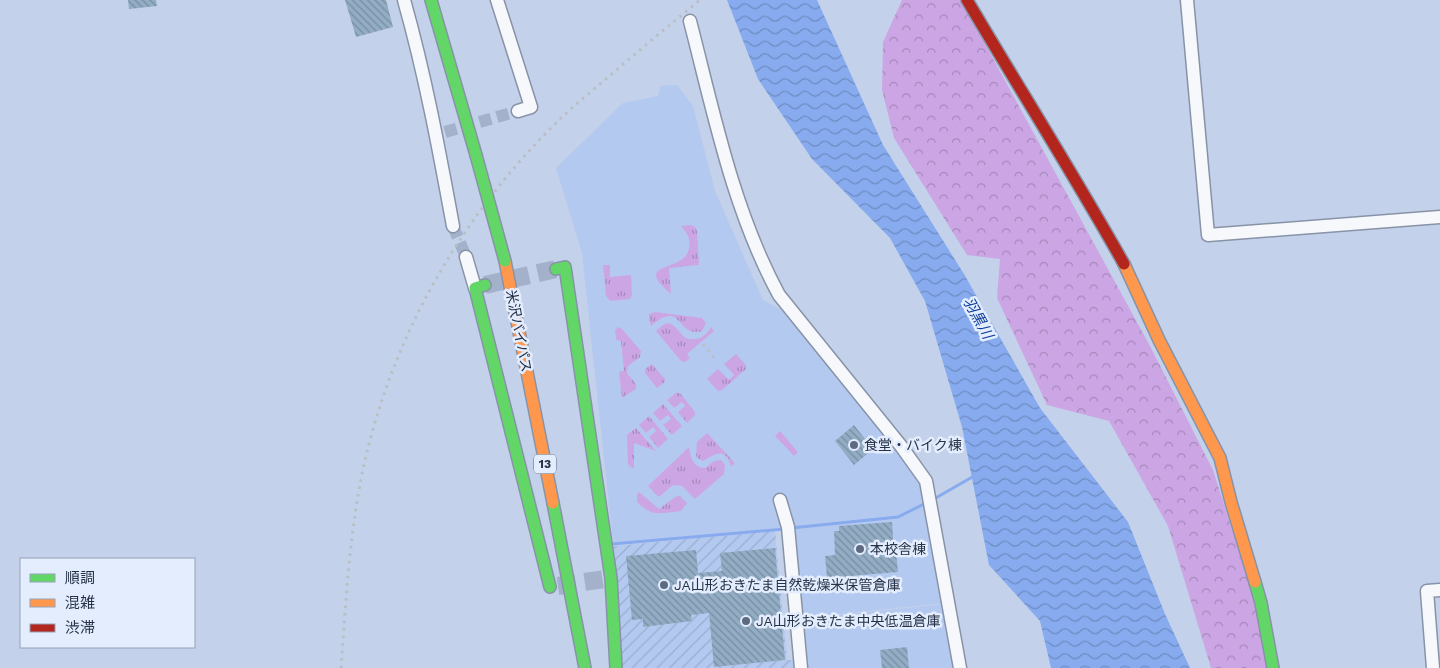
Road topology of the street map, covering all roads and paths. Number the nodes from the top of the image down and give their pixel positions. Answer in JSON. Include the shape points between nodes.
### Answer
{"nodes":[{"id":1,"x":404,"y":0,"type":"edge"},
{"id":2,"x":431,"y":0,"type":"edge"},
{"id":3,"x":498,"y":0,"type":"edge"},
{"id":4,"x":967,"y":0,"type":"edge"},
{"id":5,"x":1187,"y":0,"type":"edge"},
{"id":6,"x":690,"y":21,"type":"dead end"},
{"id":7,"x":518,"y":111,"type":"dead end"},
{"id":8,"x":1440,"y":217,"type":"edge"},
{"id":9,"x":453,"y":226,"type":"tunnel mouth"},
{"id":10,"x":466,"y":258,"type":"tunnel mouth"},
{"id":11,"x":556,"y":268,"type":"dead end"},
{"id":12,"x":480,"y":287,"type":"joint"},
{"id":13,"x":780,"y":500,"type":"dead end"},
{"id":14,"x":550,"y":587,"type":"dead end"},
{"id":15,"x":1440,"y":590,"type":"edge"},
{"id":16,"x":585,"y":668,"type":"edge"},
{"id":17,"x":616,"y":668,"type":"edge"},
{"id":18,"x":802,"y":668,"type":"edge"},
{"id":19,"x":960,"y":668,"type":"edge"},
{"id":20,"x":1273,"y":668,"type":"edge"},
{"id":21,"x":1433,"y":668,"type":"edge"}],
"edges":[{"from":1,"to":9,"type":"street","via":[[441,134]]},
{"from":2,"to":16,"type":"main road","name":"米沢バイパス","number":"13","bridge":true,"via":[[505,261]]},
{"from":3,"to":7,"type":"street","via":[[530,107]]},
{"from":4,"to":20,"type":"main road","via":[[1130,275],[1159,340],[1220,458],[1261,603]]},
{"from":5,"to":8,"type":"street","via":[[1208,235]]},
{"from":6,"to":19,"type":"street","via":[[737,199],[779,295],[926,481]]},
{"from":10,"to":12,"type":"street"},
{"from":11,"to":17,"type":"main road","via":[[565,267],[612,578]]},
{"from":12,"to":14,"type":"main road"},
{"from":13,"to":18,"type":"street","via":[[788,530]]},
{"from":15,"to":21,"type":"street","via":[[1427,591]]}]}
